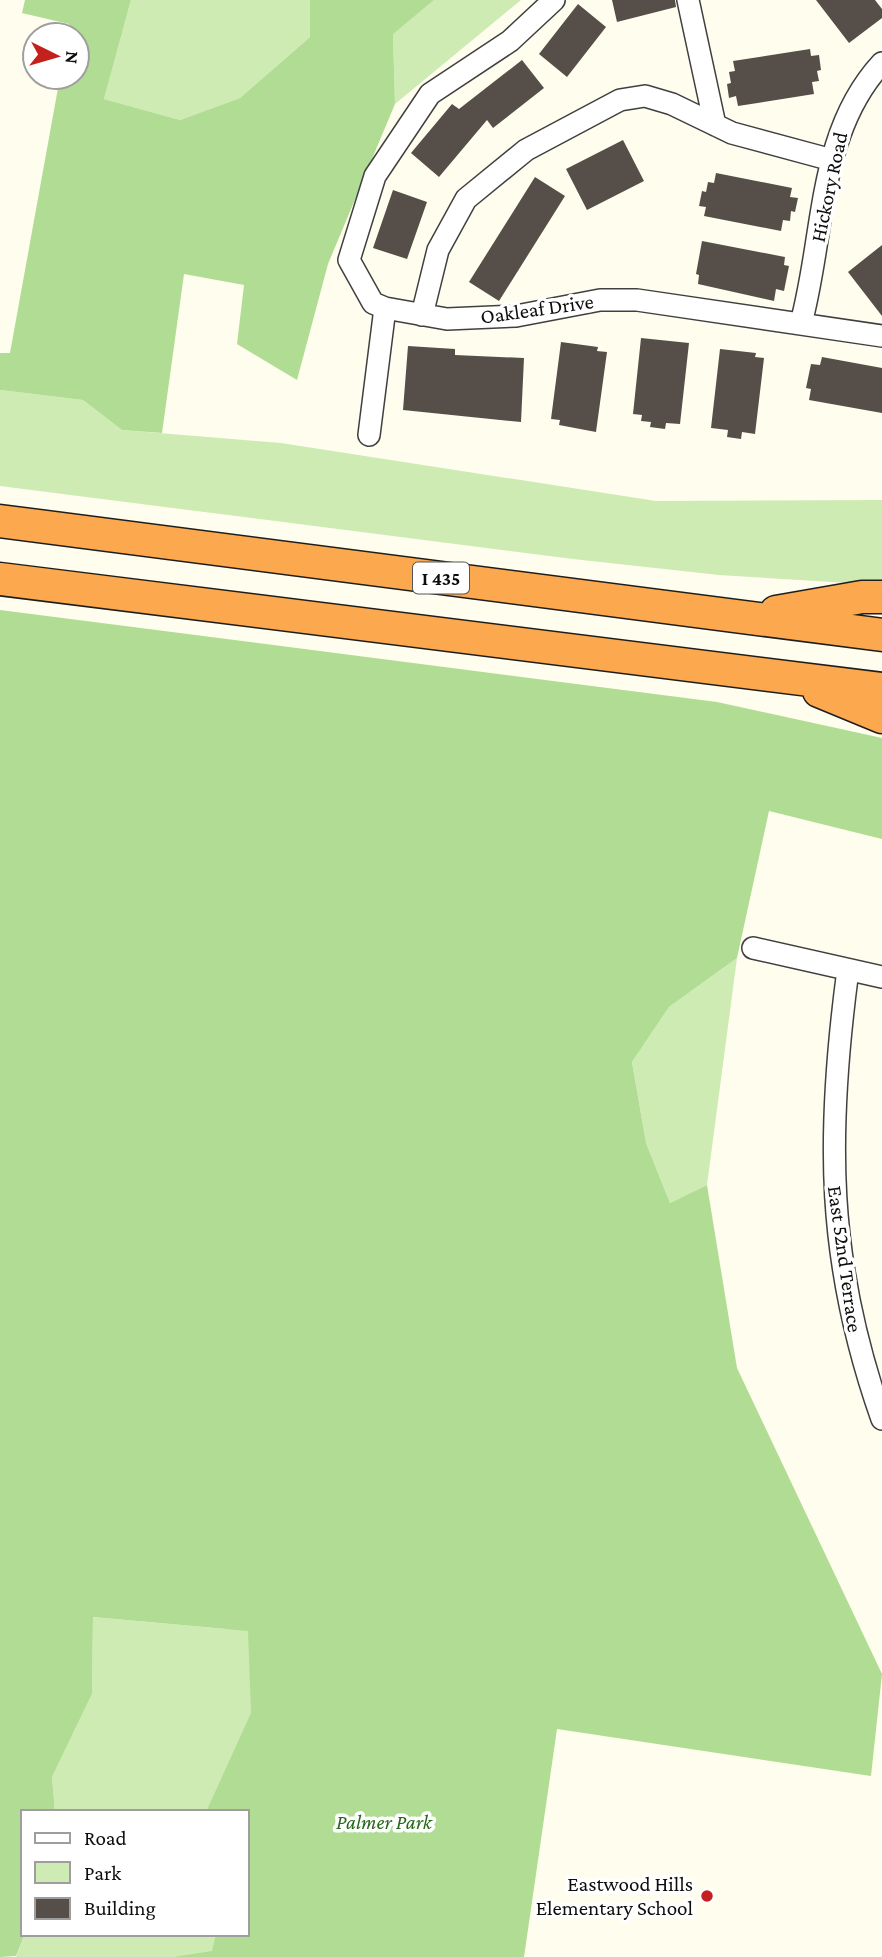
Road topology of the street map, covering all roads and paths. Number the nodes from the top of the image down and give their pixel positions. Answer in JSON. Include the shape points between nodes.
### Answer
{"nodes":[{"id":1,"x":554,"y":0,"type":"edge"},
{"id":2,"x":688,"y":0,"type":"edge"},
{"id":3,"x":882,"y":63,"type":"edge"},
{"id":4,"x":715,"y":125,"type":"junction"},
{"id":5,"x":832,"y":160,"type":"junction"},
{"id":6,"x":385,"y":308,"type":"junction"},
{"id":7,"x":422,"y":315,"type":"junction"},
{"id":8,"x":801,"y":323,"type":"junction"},
{"id":9,"x":882,"y":336,"type":"edge"},
{"id":10,"x":369,"y":435,"type":"dead end"},
{"id":11,"x":0,"y":521,"type":"edge"},
{"id":12,"x":0,"y":579,"type":"edge"},
{"id":13,"x":882,"y":597,"type":"edge"},
{"id":14,"x":745,"y":617,"type":"junction"},
{"id":15,"x":882,"y":635,"type":"edge"},
{"id":16,"x":783,"y":676,"type":"junction"},
{"id":17,"x":882,"y":689,"type":"edge"},
{"id":18,"x":882,"y":717,"type":"edge"},
{"id":19,"x":753,"y":948,"type":"dead end"},
{"id":20,"x":848,"y":970,"type":"junction"},
{"id":21,"x":882,"y":977,"type":"edge"},
{"id":22,"x":882,"y":1419,"type":"edge"}],
"edges":[{"from":1,"to":6,"type":"street","via":[[510,41],[430,94],[375,176],[349,260],[373,303]]},
{"from":2,"to":4,"type":"street"},
{"from":3,"to":5,"type":"street","name":"Hickory Road","via":[[850,106]]},
{"from":4,"to":5,"type":"street"},
{"from":4,"to":7,"type":"street","via":[[645,96],[620,100],[526,150],[466,199],[438,250]]},
{"from":5,"to":8,"type":"street","name":"Hickory Road"},
{"from":6,"to":7,"type":"street","name":"Oakleaf Drive"},
{"from":6,"to":10,"type":"street"},
{"from":7,"to":8,"type":"street","name":"Oakleaf Drive","via":[[447,319],[516,316],[600,300],[637,300]]},
{"from":8,"to":9,"type":"street","name":"Oakleaf Drive"},
{"from":11,"to":14,"type":"highway","number":"I 435"},
{"from":12,"to":16,"type":"highway"},
{"from":13,"to":14,"type":"highway"},
{"from":14,"to":15,"type":"highway","number":"I 435"},
{"from":16,"to":17,"type":"highway"},
{"from":16,"to":18,"type":"highway"},
{"from":19,"to":20,"type":"street"},
{"from":20,"to":21,"type":"street"},
{"from":20,"to":22,"type":"street","name":"East 52nd Terrace","via":[[836,1060],[832,1164],[837,1234],[851,1317]]}]}
